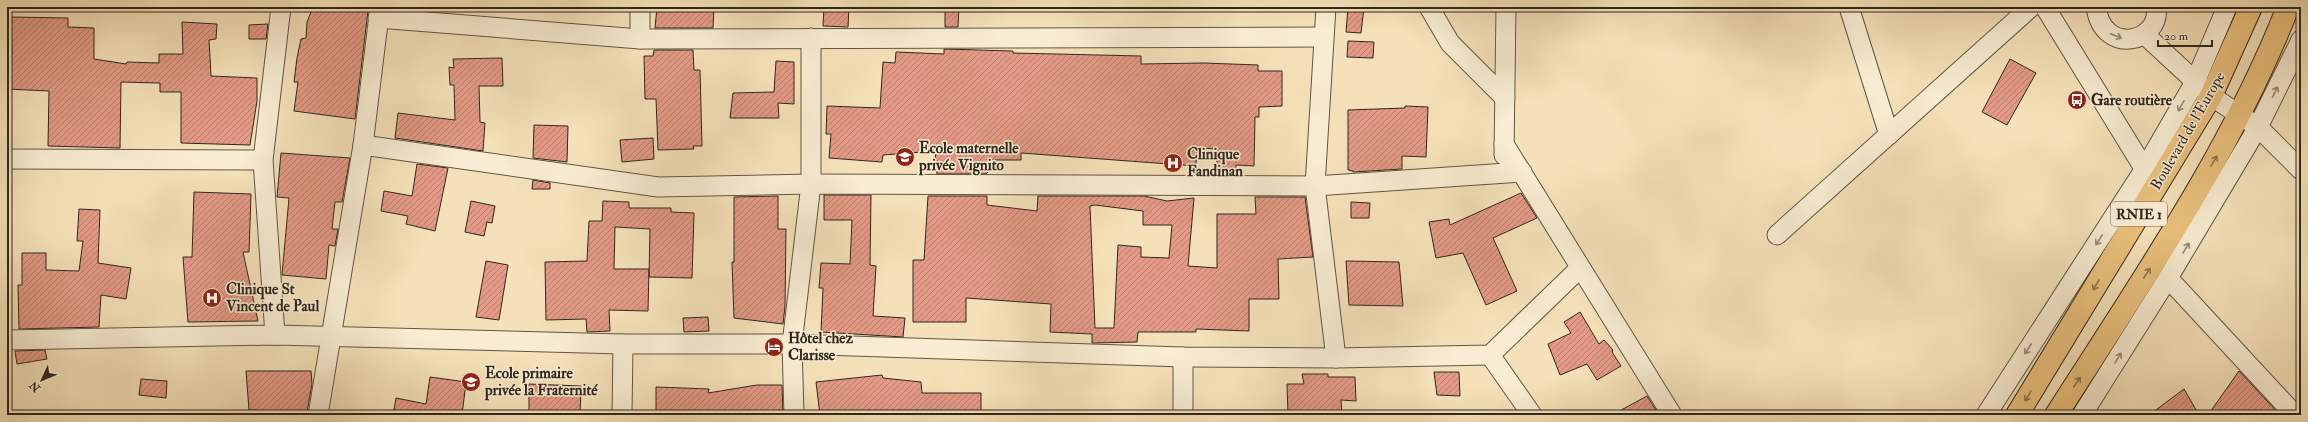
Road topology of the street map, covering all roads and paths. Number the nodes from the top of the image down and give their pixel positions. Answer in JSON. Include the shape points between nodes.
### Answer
{"nodes":[{"id":1,"x":281,"y":7,"type":"edge"},
{"id":2,"x":640,"y":7,"type":"edge"},
{"id":3,"x":1326,"y":7,"type":"edge"},
{"id":4,"x":1428,"y":7,"type":"edge"},
{"id":5,"x":1506,"y":7,"type":"edge"},
{"id":6,"x":1850,"y":7,"type":"edge"},
{"id":7,"x":2031,"y":7,"type":"edge"},
{"id":8,"x":2045,"y":7,"type":"edge"},
{"id":9,"x":2096,"y":7,"type":"edge"},
{"id":10,"x":2156,"y":7,"type":"edge"},
{"id":11,"x":2227,"y":7,"type":"edge"},
{"id":12,"x":2250,"y":7,"type":"edge"},
{"id":13,"x":2288,"y":7,"type":"edge"},
{"id":14,"x":379,"y":12,"type":"edge"},
{"id":15,"x":2144,"y":34,"type":"junction"},
{"id":16,"x":1324,"y":37,"type":"junction"},
{"id":17,"x":811,"y":38,"type":"junction"},
{"id":18,"x":640,"y":39,"type":"junction"},
{"id":19,"x":2301,"y":40,"type":"edge"},
{"id":20,"x":2203,"y":89,"type":"junction"},
{"id":21,"x":1505,"y":98,"type":"junction"},
{"id":22,"x":2239,"y":114,"type":"junction"},
{"id":23,"x":2258,"y":127,"type":"junction"},
{"id":24,"x":1889,"y":135,"type":"junction"},
{"id":25,"x":363,"y":145,"type":"junction"},
{"id":26,"x":7,"y":159,"type":"edge"},
{"id":27,"x":263,"y":160,"type":"junction"},
{"id":28,"x":2301,"y":170,"type":"edge"},
{"id":29,"x":1513,"y":172,"type":"junction"},
{"id":30,"x":2150,"y":178,"type":"junction"},
{"id":31,"x":811,"y":184,"type":"junction"},
{"id":32,"x":1315,"y":186,"type":"junction"},
{"id":33,"x":1777,"y":234,"type":"dead end"},
{"id":34,"x":1580,"y":268,"type":"junction"},
{"id":35,"x":2168,"y":278,"type":"junction"},
{"id":36,"x":275,"y":335,"type":"junction"},
{"id":37,"x":330,"y":338,"type":"junction"},
{"id":38,"x":7,"y":340,"type":"edge"},
{"id":39,"x":623,"y":344,"type":"junction"},
{"id":40,"x":792,"y":344,"type":"junction"},
{"id":41,"x":1490,"y":355,"type":"junction"},
{"id":42,"x":1183,"y":357,"type":"junction"},
{"id":43,"x":1336,"y":358,"type":"junction"},
{"id":44,"x":318,"y":415,"type":"edge"},
{"id":45,"x":622,"y":415,"type":"edge"},
{"id":46,"x":794,"y":415,"type":"edge"},
{"id":47,"x":1183,"y":415,"type":"edge"},
{"id":48,"x":1532,"y":415,"type":"edge"},
{"id":49,"x":1672,"y":415,"type":"edge"},
{"id":50,"x":1986,"y":415,"type":"edge"},
{"id":51,"x":2017,"y":415,"type":"edge"},
{"id":52,"x":2056,"y":415,"type":"edge"},
{"id":53,"x":2082,"y":415,"type":"edge"},
{"id":54,"x":2295,"y":415,"type":"edge"}],
"edges":[{"from":1,"to":27,"type":"street"},
{"from":2,"to":18,"type":"street"},
{"from":3,"to":16,"type":"street"},
{"from":4,"to":21,"type":"street","via":[[1450,42]]},
{"from":5,"to":21,"type":"street"},
{"from":6,"to":24,"type":"street"},
{"from":7,"to":24,"type":"street"},
{"from":8,"to":30,"type":"street"},
{"from":9,"to":15,"type":"street","one_way":true,"via":[[2098,20],[2106,32],[2118,39],[2131,39]]},
{"from":10,"to":15,"type":"street","via":[[2153,24]]},
{"from":11,"to":20,"type":"street"},
{"from":12,"to":20,"type":"highway","name":"Boulevard de l’Europe","number":"RNIE 1"},
{"from":13,"to":22,"type":"highway","number":"RNIE 1","via":[[2272,48]]},
{"from":14,"to":18,"type":"street"},
{"from":14,"to":25,"type":"street"},
{"from":15,"to":20,"type":"street"},
{"from":16,"to":17,"type":"street"},
{"from":16,"to":32,"type":"street"},
{"from":17,"to":18,"type":"street"},
{"from":17,"to":31,"type":"street"},
{"from":23,"to":19,"type":"street","one_way":true},
{"from":20,"to":22,"type":"street"},
{"from":20,"to":30,"type":"highway","name":"Boulevard de l’Europe","number":"RNIE 1","one_way":true},
{"from":21,"to":29,"type":"street","via":[[1504,144]]},
{"from":22,"to":23,"type":"street"},
{"from":52,"to":22,"type":"highway","number":"RNIE 1","one_way":true,"via":[[2153,262],[2225,143]]},
{"from":23,"to":28,"type":"street"},
{"from":35,"to":23,"type":"street","one_way":true},
{"from":24,"to":33,"type":"street"},
{"from":25,"to":31,"type":"street","via":[[658,187]]},
{"from":25,"to":37,"type":"street"},
{"from":26,"to":27,"type":"street"},
{"from":27,"to":36,"type":"street"},
{"from":29,"to":32,"type":"street"},
{"from":29,"to":34,"type":"street"},
{"from":30,"to":50,"type":"street","one_way":true},
{"from":30,"to":51,"type":"highway","name":"Boulevard de l’Europe","number":"RNIE 1","one_way":true},
{"from":31,"to":32,"type":"street"},
{"from":31,"to":40,"type":"street"},
{"from":32,"to":43,"type":"street"},
{"from":34,"to":41,"type":"street"},
{"from":34,"to":49,"type":"street"},
{"from":53,"to":35,"type":"street","one_way":true},
{"from":35,"to":54,"type":"street"},
{"from":36,"to":37,"type":"street"},
{"from":36,"to":38,"type":"street"},
{"from":37,"to":39,"type":"street"},
{"from":37,"to":44,"type":"street"},
{"from":39,"to":40,"type":"street"},
{"from":39,"to":45,"type":"street"},
{"from":40,"to":42,"type":"street"},
{"from":40,"to":46,"type":"street"},
{"from":41,"to":43,"type":"street"},
{"from":41,"to":48,"type":"street"},
{"from":42,"to":43,"type":"street"},
{"from":42,"to":47,"type":"street"}]}
